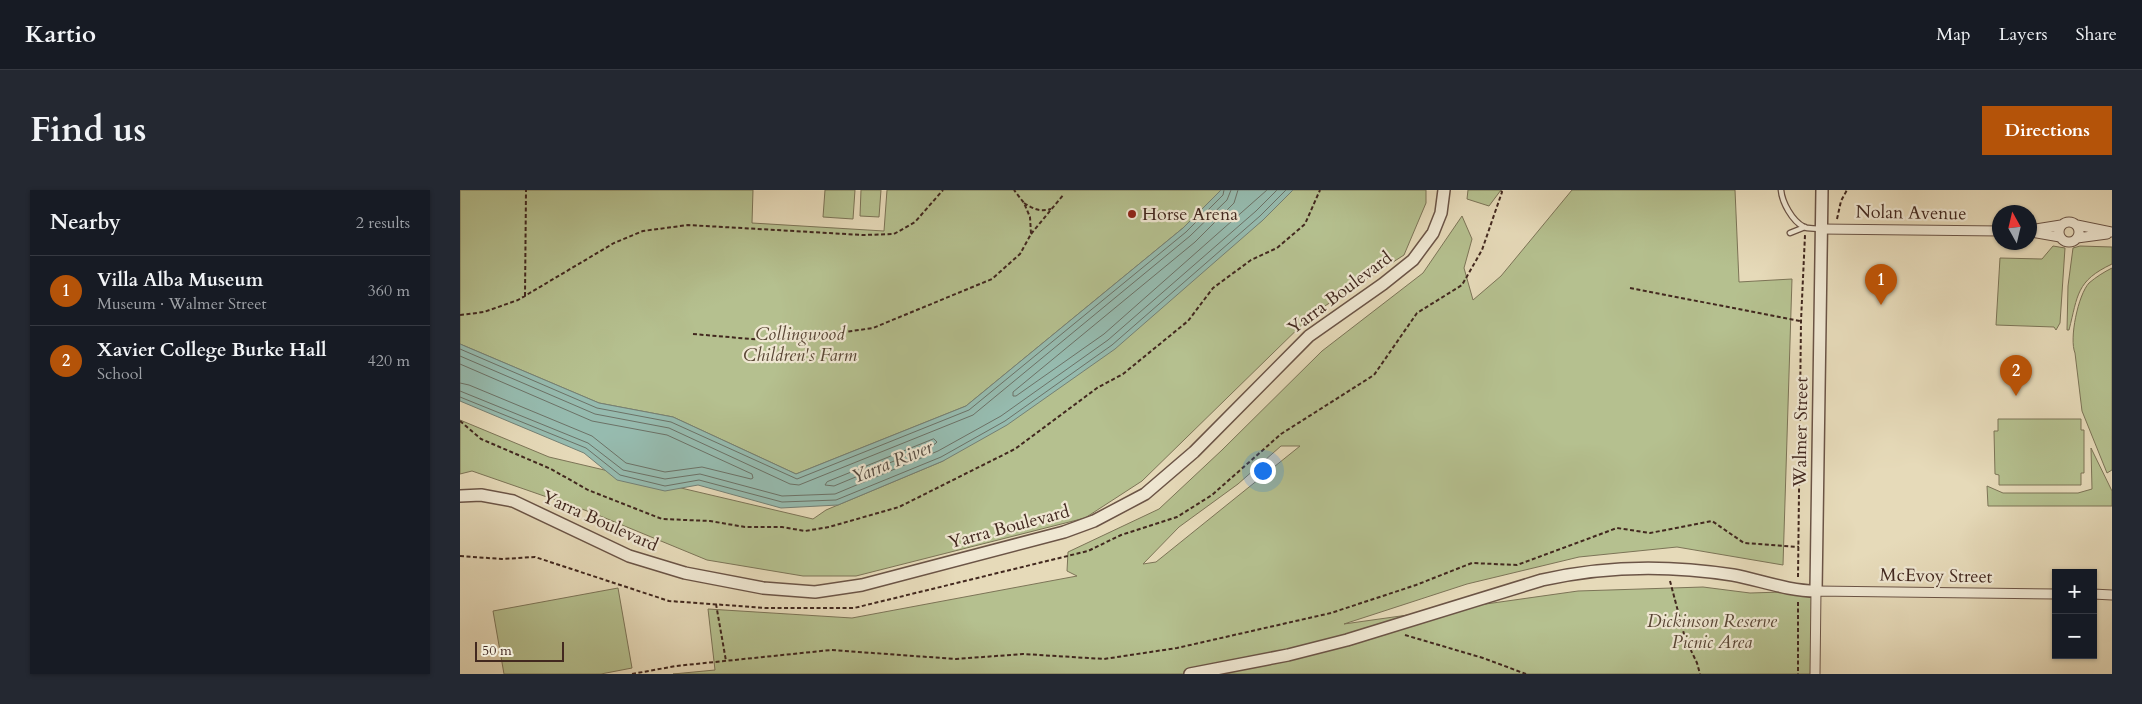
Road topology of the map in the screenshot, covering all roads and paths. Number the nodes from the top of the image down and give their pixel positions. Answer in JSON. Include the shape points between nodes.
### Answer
{"nodes":[{"id":1,"x":526,"y":190,"type":"edge"},
{"id":2,"x":943,"y":190,"type":"edge"},
{"id":3,"x":1014,"y":190,"type":"edge"},
{"id":4,"x":1320,"y":190,"type":"edge"},
{"id":5,"x":1444,"y":190,"type":"edge"},
{"id":6,"x":1781,"y":190,"type":"edge"},
{"id":7,"x":1822,"y":190,"type":"edge"},
{"id":8,"x":1847,"y":190,"type":"edge"},
{"id":9,"x":1502,"y":191,"type":"edge"},
{"id":10,"x":1064,"y":194,"type":"dead end"},
{"id":11,"x":1024,"y":203,"type":"junction"},
{"id":12,"x":1052,"y":209,"type":"junction"},
{"id":13,"x":2061,"y":225,"type":"junction"},
{"id":14,"x":2077,"y":226,"type":"junction"},
{"id":15,"x":1805,"y":227,"type":"junction"},
{"id":16,"x":1821,"y":229,"type":"junction"},
{"id":17,"x":1836,"y":229,"type":"junction"},
{"id":18,"x":2037,"y":230,"type":"edge"},
{"id":19,"x":1992,"y":231,"type":"edge"},
{"id":20,"x":2112,"y":232,"type":"edge"},
{"id":21,"x":1790,"y":233,"type":"dead end"},
{"id":22,"x":2037,"y":233,"type":"edge"},
{"id":23,"x":1031,"y":234,"type":"junction"},
{"id":24,"x":2060,"y":238,"type":"junction"},
{"id":25,"x":2077,"y":238,"type":"junction"},
{"id":26,"x":1630,"y":288,"type":"dead end"},
{"id":27,"x":525,"y":296,"type":"junction"},
{"id":28,"x":460,"y":315,"type":"edge"},
{"id":29,"x":1800,"y":321,"type":"junction"},
{"id":30,"x":693,"y":334,"type":"dead end"},
{"id":31,"x":460,"y":421,"type":"edge"},
{"id":32,"x":460,"y":496,"type":"edge"},
{"id":33,"x":1799,"y":547,"type":"junction"},
{"id":34,"x":460,"y":556,"type":"edge"},
{"id":35,"x":1666,"y":569,"type":"junction"},
{"id":36,"x":1798,"y":590,"type":"junction"},
{"id":37,"x":1816,"y":591,"type":"junction"},
{"id":38,"x":2052,"y":594,"type":"edge"},
{"id":39,"x":2097,"y":594,"type":"edge"},
{"id":40,"x":2112,"y":594,"type":"edge"},
{"id":41,"x":716,"y":604,"type":"junction"},
{"id":42,"x":1402,"y":634,"type":"dead end"},
{"id":43,"x":726,"y":661,"type":"junction"},
{"id":44,"x":632,"y":674,"type":"edge"},
{"id":45,"x":1190,"y":674,"type":"edge"},
{"id":46,"x":1526,"y":674,"type":"edge"},
{"id":47,"x":1700,"y":674,"type":"edge"},
{"id":48,"x":1798,"y":674,"type":"edge"},
{"id":49,"x":1815,"y":674,"type":"edge"}],
"edges":[{"from":1,"to":27,"type":"path"},
{"from":2,"to":27,"type":"path","via":[[915,222],[894,234],[864,236],[688,226],[643,232],[614,243]]},
{"from":3,"to":11,"type":"path"},
{"from":4,"to":31,"type":"path","via":[[1306,224],[1276,248],[1251,260],[1214,288],[1188,321],[1136,364],[1097,388],[1015,449],[899,507],[829,527],[805,531],[662,519],[588,490],[551,469],[481,439]]},
{"from":5,"to":32,"type":"street","name":"Yarra Boulevard","via":[[1441,213],[1433,233],[1413,260],[1309,336],[1194,452],[1145,494],[1094,522],[1064,532],[862,585],[814,592],[763,588],[685,573],[629,556],[513,501],[481,495]]},
{"from":6,"to":15,"type":"lane","via":[[1787,208]]},
{"from":7,"to":16,"type":"street","name":"Walmer Street"},
{"from":8,"to":17,"type":"path"},
{"from":9,"to":41,"type":"path","via":[[1482,250],[1462,285],[1417,313],[1374,375],[1281,434],[1212,495],[1176,517],[1121,535],[1088,551],[854,608],[766,608]]},
{"from":10,"to":12,"type":"path"},
{"from":11,"to":12,"type":"path","via":[[1033,209]]},
{"from":11,"to":23,"type":"path","via":[[1030,217]]},
{"from":12,"to":23,"type":"path"},
{"from":13,"to":14,"type":"street","via":[[2071,222]]},
{"from":13,"to":18,"type":"street"},
{"from":13,"to":24,"type":"street","via":[[2058,231]]},
{"from":14,"to":20,"type":"street"},
{"from":14,"to":25,"type":"street"},
{"from":15,"to":16,"type":"lane"},
{"from":15,"to":21,"type":"lane"},
{"from":15,"to":29,"type":"path"},
{"from":16,"to":17,"type":"street","name":"Nolan Avenue"},
{"from":16,"to":37,"type":"street","name":"Walmer Street"},
{"from":17,"to":19,"type":"street","name":"Nolan Avenue"},
{"from":20,"to":25,"type":"street"},
{"from":22,"to":24,"type":"street"},
{"from":23,"to":30,"type":"path","via":[[1020,254],[992,279],[873,328],[763,340]]},
{"from":24,"to":25,"type":"street","via":[[2068,242]]},
{"from":26,"to":29,"type":"path"},
{"from":27,"to":28,"type":"path","via":[[501,307]]},
{"from":29,"to":33,"type":"path"},
{"from":33,"to":36,"type":"path"},
{"from":33,"to":43,"type":"path","via":[[1744,543],[1712,521],[1650,533],[1617,528],[1517,565],[1472,563],[1331,613],[1177,648],[1104,659],[1023,654],[956,659],[831,650]]},
{"from":34,"to":41,"type":"path","via":[[535,557],[669,601]]},
{"from":35,"to":36,"type":"street","via":[[1733,575]]},
{"from":35,"to":45,"type":"street","via":[[1629,568],[1558,576],[1288,656]]},
{"from":35,"to":47,"type":"path"},
{"from":36,"to":37,"type":"street"},
{"from":36,"to":48,"type":"path"},
{"from":37,"to":38,"type":"street","name":"McEvoy Street"},
{"from":37,"to":49,"type":"street","name":"Walmer Street"},
{"from":39,"to":40,"type":"street"},
{"from":41,"to":43,"type":"path"},
{"from":42,"to":46,"type":"path"},
{"from":43,"to":44,"type":"path"}]}
